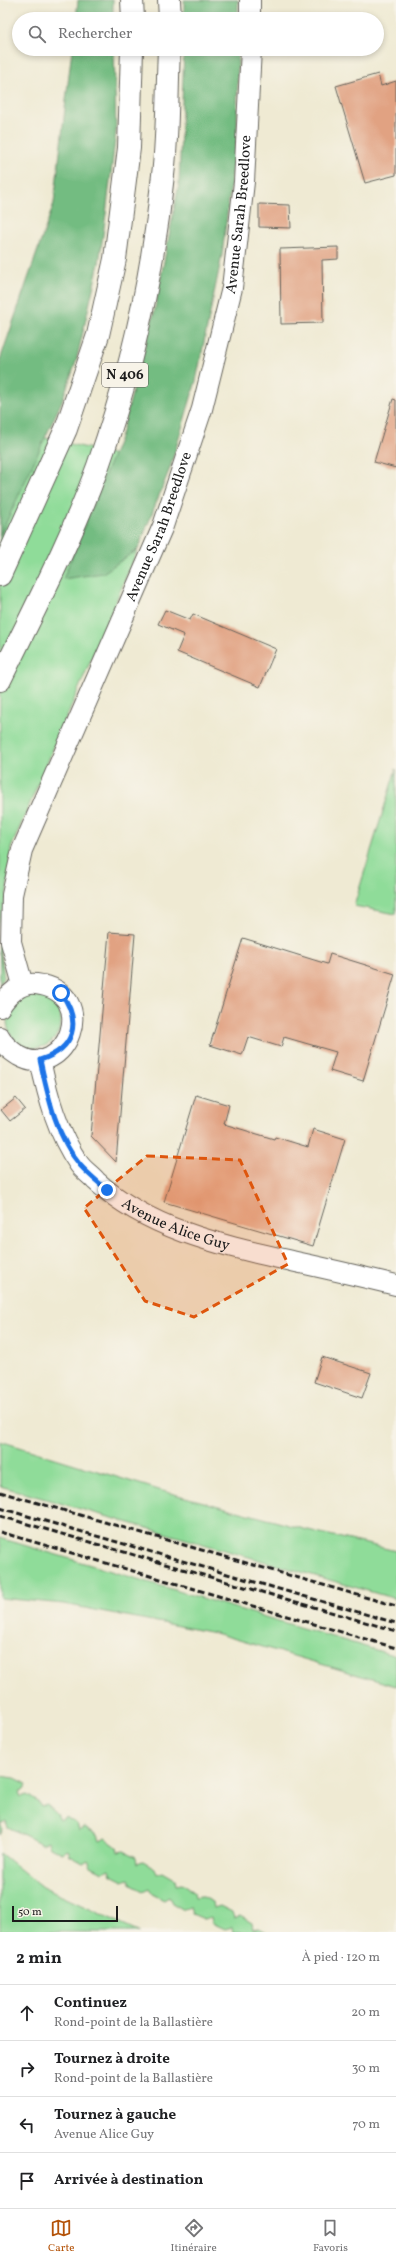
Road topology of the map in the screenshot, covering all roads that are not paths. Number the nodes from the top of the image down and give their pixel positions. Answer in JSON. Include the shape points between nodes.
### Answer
{"nodes":[{"id":1,"x":132,"y":0,"type":"edge"},
{"id":2,"x":169,"y":0,"type":"edge"},
{"id":3,"x":250,"y":0,"type":"edge"},
{"id":4,"x":133,"y":12,"type":"edge"},
{"id":5,"x":170,"y":12,"type":"edge"},
{"id":6,"x":250,"y":12,"type":"edge"},
{"id":7,"x":132,"y":56,"type":"edge"},
{"id":8,"x":169,"y":56,"type":"edge"},
{"id":9,"x":251,"y":56,"type":"edge"},
{"id":10,"x":0,"y":575,"type":"edge"},
{"id":11,"x":0,"y":680,"type":"edge"},
{"id":12,"x":23,"y":985,"type":"junction"},
{"id":13,"x":0,"y":1007,"type":"edge"},
{"id":14,"x":0,"y":1037,"type":"edge"},
{"id":15,"x":40,"y":1060,"type":"junction"},
{"id":16,"x":396,"y":1285,"type":"edge"}],
"edges":[{"from":1,"to":4,"type":"highway"},
{"from":2,"to":5,"type":"highway"},
{"from":3,"to":6,"type":"main road"},
{"from":7,"to":10,"type":"highway","number":"N 406","via":[[129,148],[114,259],[98,335],[66,429]]},
{"from":8,"to":11,"type":"highway","number":"N 406","via":[[164,174],[153,252],[123,387],[95,474],[50,579]]},
{"from":9,"to":12,"type":"main road","name":"Avenue Sarah Breedlove","via":[[244,182],[230,296],[202,409],[163,526],[22,850],[12,895],[11,942]]},
{"from":12,"to":13,"type":"main road","via":[[6,996]]},
{"from":12,"to":15,"type":"main road","via":[[46,985],[61,993],[70,1006],[73,1022],[71,1036],[63,1048]]},
{"from":14,"to":15,"type":"main road","via":[[9,1051],[23,1058]]},
{"from":15,"to":16,"type":"main road","name":"Avenue Alice Guy","via":[[47,1093],[61,1134],[80,1165],[107,1190],[144,1215],[191,1235],[242,1250]]}]}
